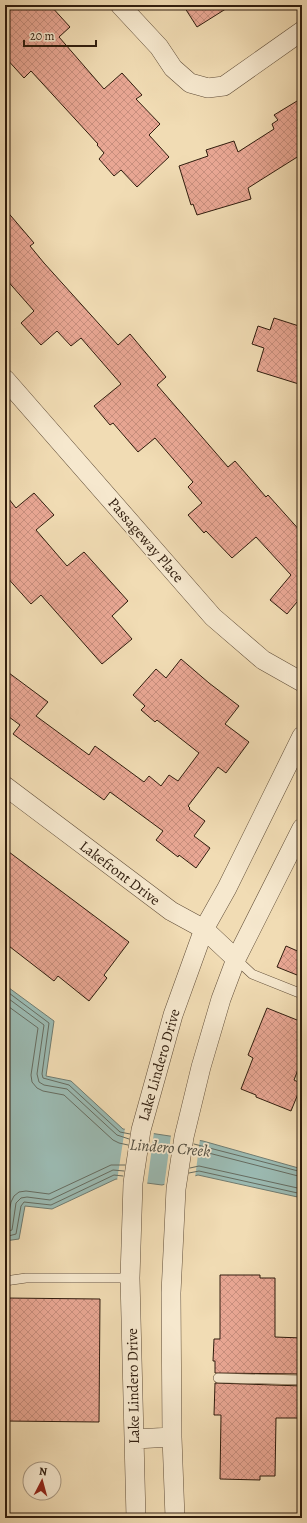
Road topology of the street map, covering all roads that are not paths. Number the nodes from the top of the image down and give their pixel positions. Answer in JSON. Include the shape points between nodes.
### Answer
{"nodes":[{"id":1,"x":120,"y":5,"type":"edge"},
{"id":2,"x":302,"y":31,"type":"edge"},
{"id":3,"x":5,"y":379,"type":"edge"},
{"id":4,"x":302,"y":682,"type":"edge"},
{"id":5,"x":302,"y":736,"type":"edge"},
{"id":6,"x":5,"y":786,"type":"edge"},
{"id":7,"x":302,"y":828,"type":"edge"},
{"id":8,"x":204,"y":929,"type":"junction"},
{"id":9,"x":236,"y":958,"type":"junction"},
{"id":10,"x":302,"y":994,"type":"edge"},
{"id":11,"x":130,"y":1278,"type":"junction"},
{"id":12,"x":5,"y":1281,"type":"edge"},
{"id":13,"x":218,"y":1378,"type":"dead end"},
{"id":14,"x":302,"y":1380,"type":"edge"},
{"id":15,"x":172,"y":1437,"type":"junction"},
{"id":16,"x":135,"y":1439,"type":"junction"},
{"id":17,"x":136,"y":1518,"type":"edge"},
{"id":18,"x":175,"y":1518,"type":"edge"}],
"edges":[{"from":1,"to":2,"type":"street","via":[[159,47],[173,68],[190,83],[208,88],[224,86]]},
{"from":3,"to":4,"type":"street","name":"Passageway Place","via":[[213,617],[263,660]]},
{"from":5,"to":8,"type":"street","name":"Lake Lindero Drive"},
{"from":6,"to":8,"type":"street","name":"Lakefront Drive","via":[[171,911]]},
{"from":7,"to":9,"type":"street"},
{"from":8,"to":9,"type":"street","name":"Lakefront Drive"},
{"from":8,"to":11,"type":"street","name":"Lake Lindero Drive","via":[[173,1015],[141,1130],[133,1183]]},
{"from":9,"to":10,"type":"lane","via":[[252,974]]},
{"from":9,"to":15,"type":"street","via":[[201,1067],[184,1137],[176,1189],[171,1294]]},
{"from":11,"to":12,"type":"lane","via":[[26,1278]]},
{"from":11,"to":16,"type":"street","name":"Lake Lindero Drive"},
{"from":13,"to":14,"type":"lane"},
{"from":15,"to":16,"type":"street"},
{"from":15,"to":18,"type":"street"},
{"from":16,"to":17,"type":"street","name":"Lake Lindero Drive"}]}
